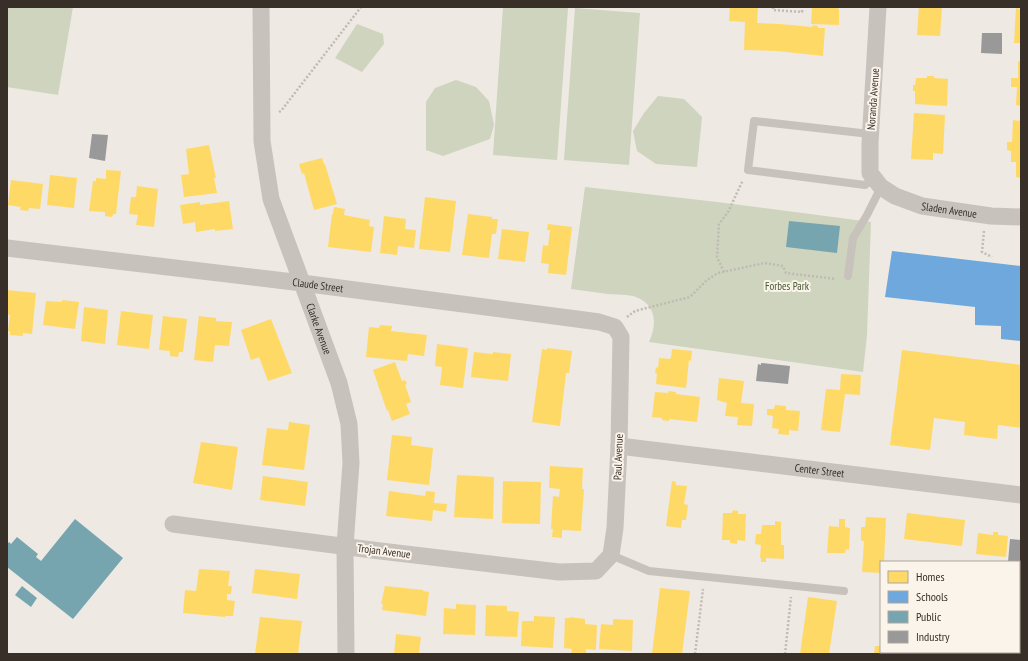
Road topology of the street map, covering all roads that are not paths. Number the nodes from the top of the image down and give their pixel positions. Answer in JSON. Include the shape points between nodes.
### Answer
{"nodes":[{"id":1,"x":261,"y":7,"type":"edge"},
{"id":2,"x":878,"y":7,"type":"edge"},
{"id":3,"x":870,"y":134,"type":"junction"},
{"id":4,"x":878,"y":182,"type":"junction"},
{"id":5,"x":1021,"y":217,"type":"edge"},
{"id":6,"x":7,"y":248,"type":"edge"},
{"id":7,"x":848,"y":276,"type":"road end"},
{"id":8,"x":302,"y":283,"type":"junction"},
{"id":9,"x":618,"y":332,"type":"joint"},
{"id":10,"x":619,"y":446,"type":"junction"},
{"id":11,"x":1021,"y":495,"type":"edge"},
{"id":12,"x":173,"y":524,"type":"dead end"},
{"id":13,"x":345,"y":546,"type":"junction"},
{"id":14,"x":611,"y":555,"type":"junction"},
{"id":15,"x":844,"y":592,"type":"dead end"},
{"id":16,"x":346,"y":654,"type":"edge"}],
"edges":[{"from":1,"to":8,"type":"street","name":"Clarke Avenue","via":[[262,141],[271,199]]},
{"from":2,"to":3,"type":"street","name":"Noranda Avenue"},
{"from":3,"to":4,"type":"street","name":"Noranda Avenue","via":[[870,173]]},
{"from":3,"to":4,"type":"lane","via":[[754,121],[748,170],[865,185]]},
{"from":4,"to":5,"type":"street","name":"Sladen Avenue","via":[[895,196],[922,206]]},
{"from":4,"to":7,"type":"lane","via":[[867,215],[853,238]]},
{"from":6,"to":8,"type":"street","name":"Claude Street"},
{"from":8,"to":9,"type":"street","name":"Claude Street","via":[[577,319]]},
{"from":8,"to":13,"type":"street","name":"Clarke Avenue","via":[[339,383],[349,424],[351,463]]},
{"from":9,"to":10,"type":"street","name":"Paul Avenue"},
{"from":10,"to":11,"type":"street","name":"Center Street"},
{"from":10,"to":14,"type":"street","name":"Paul Avenue","via":[[616,528]]},
{"from":12,"to":13,"type":"street","name":"Trojan Avenue"},
{"from":13,"to":14,"type":"street","name":"Trojan Avenue","via":[[559,572],[596,571]]},
{"from":13,"to":16,"type":"street","name":"Clarke Avenue"},
{"from":14,"to":15,"type":"lane","via":[[649,571]]}]}
